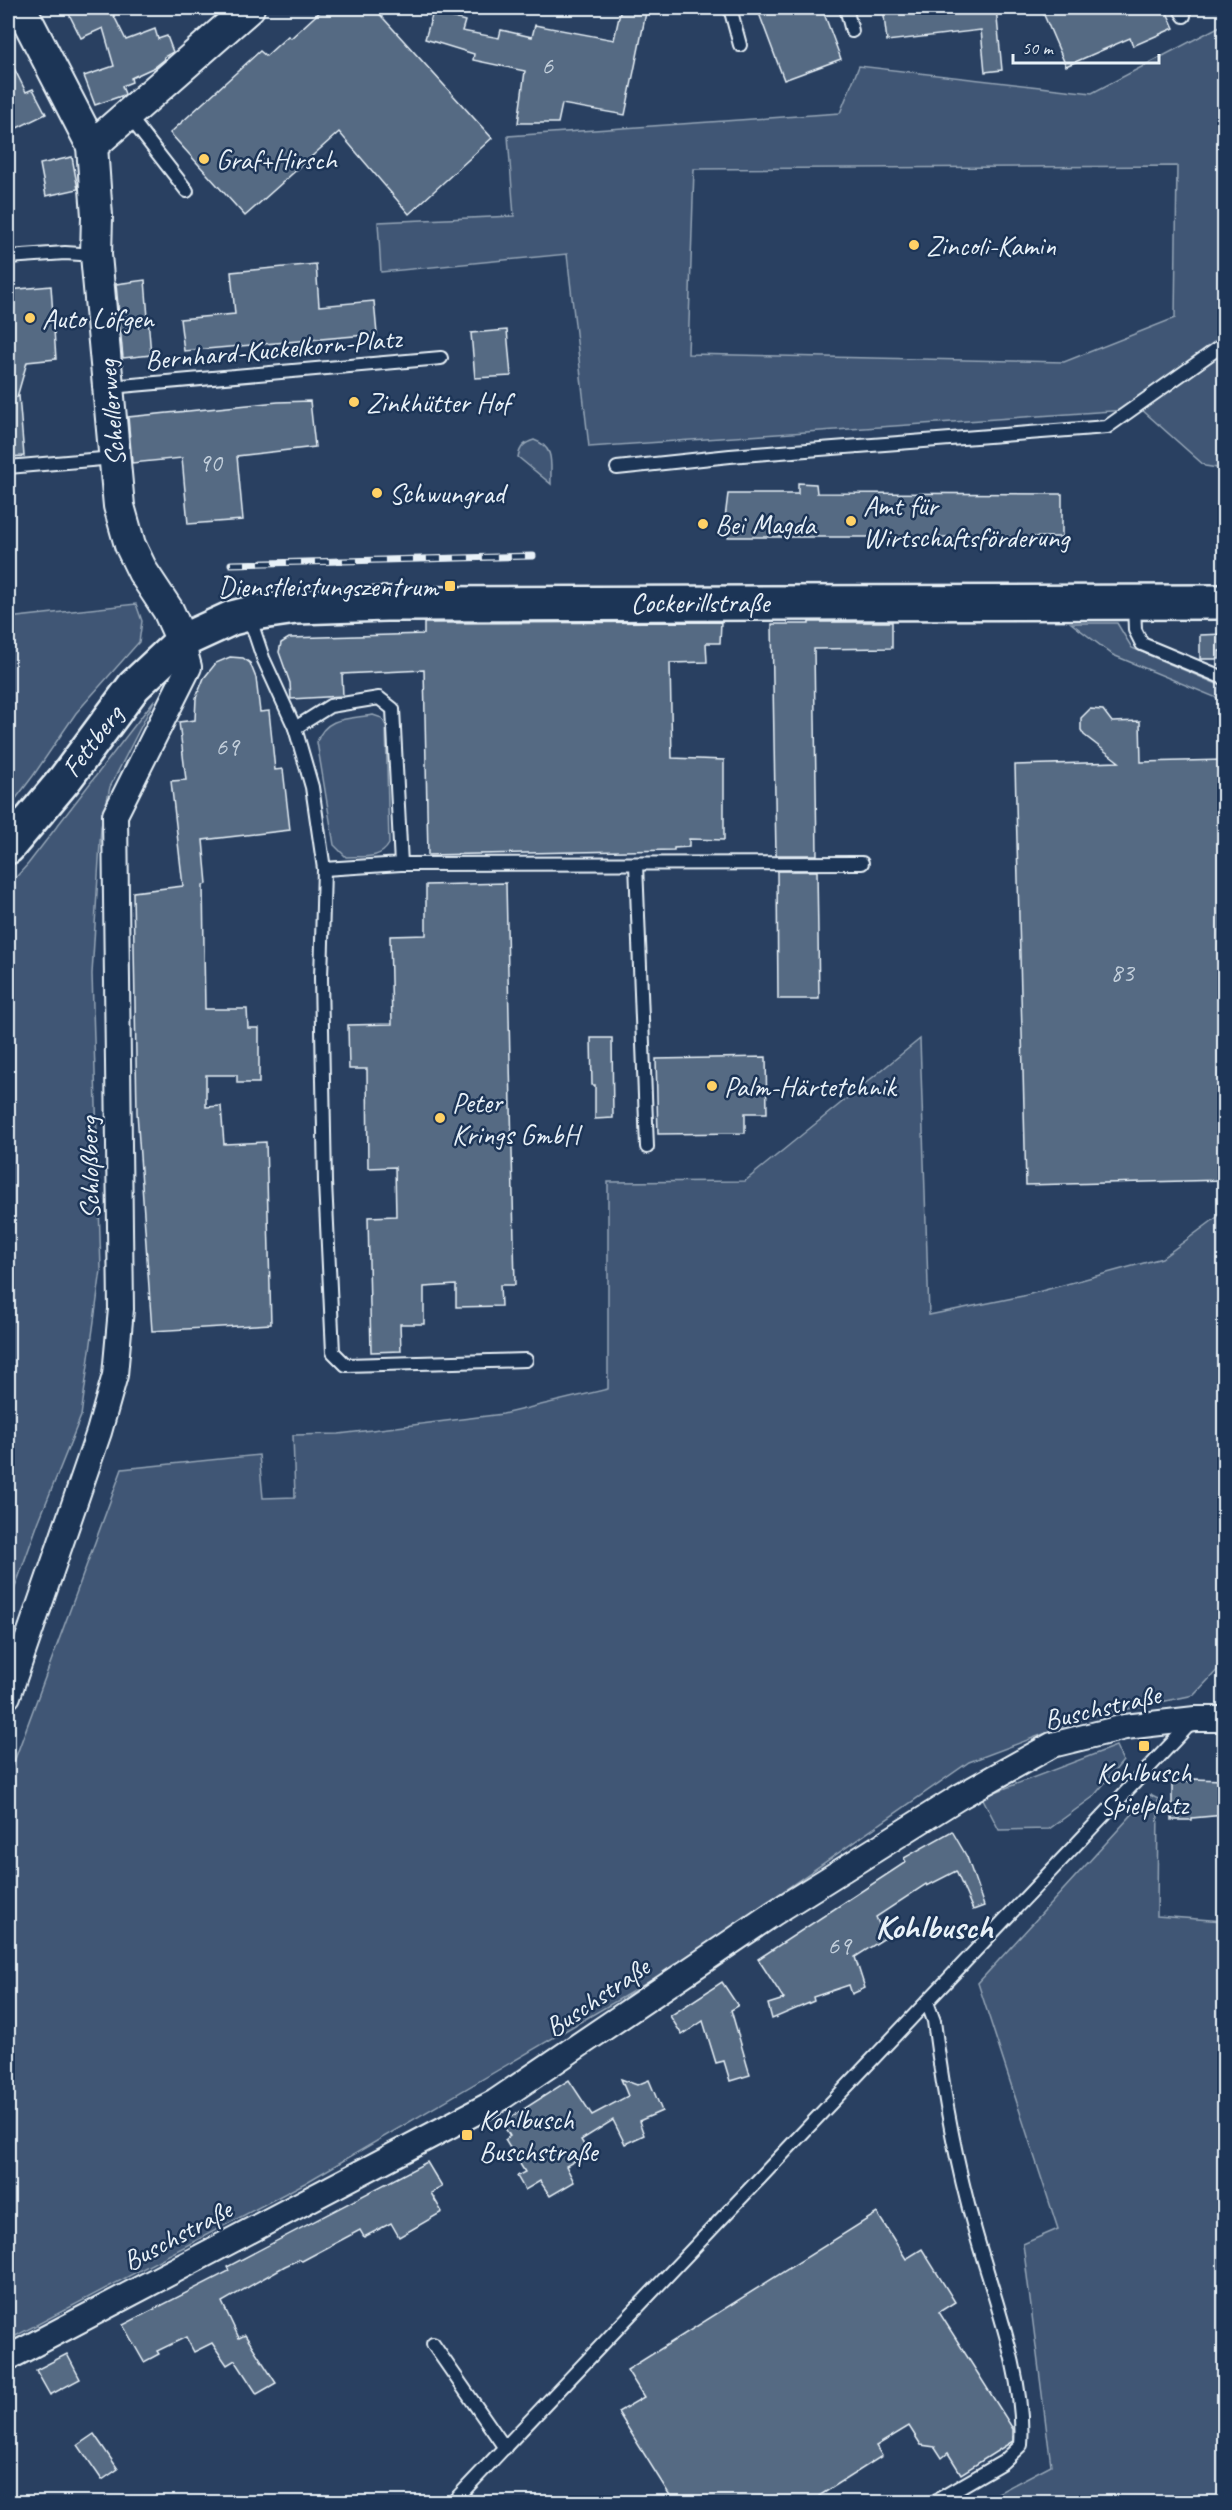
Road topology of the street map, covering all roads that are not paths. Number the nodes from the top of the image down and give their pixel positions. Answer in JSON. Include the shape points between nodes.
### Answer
{"nodes":[{"id":1,"x":21,"y":8,"type":"edge"},
{"id":2,"x":249,"y":8,"type":"edge"},
{"id":3,"x":730,"y":8,"type":"edge"},
{"id":4,"x":846,"y":8,"type":"edge"},
{"id":5,"x":852,"y":32,"type":"dead end"},
{"id":6,"x":741,"y":45,"type":"dead end"},
{"id":7,"x":128,"y":114,"type":"junction"},
{"id":8,"x":92,"y":146,"type":"junction"},
{"id":9,"x":187,"y":191,"type":"dead end"},
{"id":10,"x":96,"y":255,"type":"junction"},
{"id":11,"x":8,"y":257,"type":"edge"},
{"id":12,"x":1224,"y":344,"type":"edge"},
{"id":13,"x":441,"y":358,"type":"dead end"},
{"id":14,"x":110,"y":387,"type":"junction"},
{"id":15,"x":115,"y":458,"type":"junction"},
{"id":16,"x":8,"y":467,"type":"edge"},
{"id":17,"x":617,"y":468,"type":"dead end"},
{"id":18,"x":1224,"y":602,"type":"edge"},
{"id":19,"x":1134,"y":603,"type":"junction"},
{"id":20,"x":248,"y":614,"type":"junction"},
{"id":21,"x":182,"y":641,"type":"junction"},
{"id":22,"x":1224,"y":678,"type":"edge"},
{"id":23,"x":295,"y":728,"type":"junction"},
{"id":24,"x":8,"y":847,"type":"edge"},
{"id":25,"x":862,"y":863,"type":"dead end"},
{"id":26,"x":401,"y":864,"type":"junction"},
{"id":27,"x":636,"y":864,"type":"junction"},
{"id":28,"x":324,"y":869,"type":"junction"},
{"id":29,"x":647,"y":1147,"type":"dead end"},
{"id":30,"x":526,"y":1360,"type":"dead end"},
{"id":31,"x":8,"y":1696,"type":"edge"},
{"id":32,"x":1195,"y":1719,"type":"junction"},
{"id":33,"x":1224,"y":1719,"type":"edge"},
{"id":34,"x":927,"y":2002,"type":"junction"},
{"id":35,"x":433,"y":2344,"type":"dead end"},
{"id":36,"x":8,"y":2358,"type":"edge"},
{"id":37,"x":505,"y":2448,"type":"junction"},
{"id":38,"x":453,"y":2502,"type":"edge"},
{"id":39,"x":934,"y":2502,"type":"edge"}],
"edges":[{"from":1,"to":8,"type":"street","name":"Schellerweg"},
{"from":2,"to":7,"type":"street"},
{"from":3,"to":6,"type":"lane"},
{"from":4,"to":5,"type":"lane"},
{"from":7,"to":8,"type":"street"},
{"from":7,"to":9,"type":"lane"},
{"from":8,"to":10,"type":"street","name":"Schellerweg"},
{"from":10,"to":11,"type":"lane"},
{"from":10,"to":14,"type":"street","name":"Schellerweg"},
{"from":12,"to":17,"type":"lane","via":[[1107,427]]},
{"from":13,"to":14,"type":"lane","name":"Bernhard-Kuckelkorn-Platz"},
{"from":14,"to":15,"type":"street","name":"Schellerweg"},
{"from":15,"to":16,"type":"lane"},
{"from":15,"to":21,"type":"street","name":"Schellerweg","via":[[119,506],[129,545]]},
{"from":18,"to":19,"type":"main road","name":"Cockerillstraße"},
{"from":19,"to":20,"type":"main road","name":"Cockerillstraße","via":[[936,608],[386,604],[296,607]]},
{"from":19,"to":22,"type":"lane","via":[[1135,630],[1142,644]]},
{"from":20,"to":21,"type":"main road","name":"Cockerillstraße"},
{"from":20,"to":23,"type":"lane"},
{"from":21,"to":24,"type":"main road","name":"Fettberg","via":[[134,686]]},
{"from":21,"to":31,"type":"street","name":"Schloßberg","via":[[189,667],[115,815],[121,1309],[116,1375]]},
{"from":23,"to":26,"type":"lane","via":[[330,706],[379,698],[393,709]]},
{"from":23,"to":28,"type":"lane","via":[[312,787]]},
{"from":25,"to":27,"type":"lane"},
{"from":26,"to":27,"type":"lane"},
{"from":26,"to":28,"type":"lane"},
{"from":27,"to":29,"type":"lane"},
{"from":28,"to":30,"type":"lane","via":[[324,1170],[333,1352],[346,1365]]},
{"from":32,"to":33,"type":"street","name":"Buschstraße"},
{"from":32,"to":34,"type":"lane"},
{"from":32,"to":36,"type":"street","name":"Buschstraße","via":[[1125,1727],[1052,1745],[959,1797],[774,1913],[495,2102]]},
{"from":34,"to":37,"type":"lane"},
{"from":34,"to":39,"type":"lane","via":[[934,2021],[956,2158],[1017,2378],[1023,2425],[1021,2445],[1003,2462]]},
{"from":35,"to":37,"type":"lane"},
{"from":37,"to":38,"type":"lane"}]}
